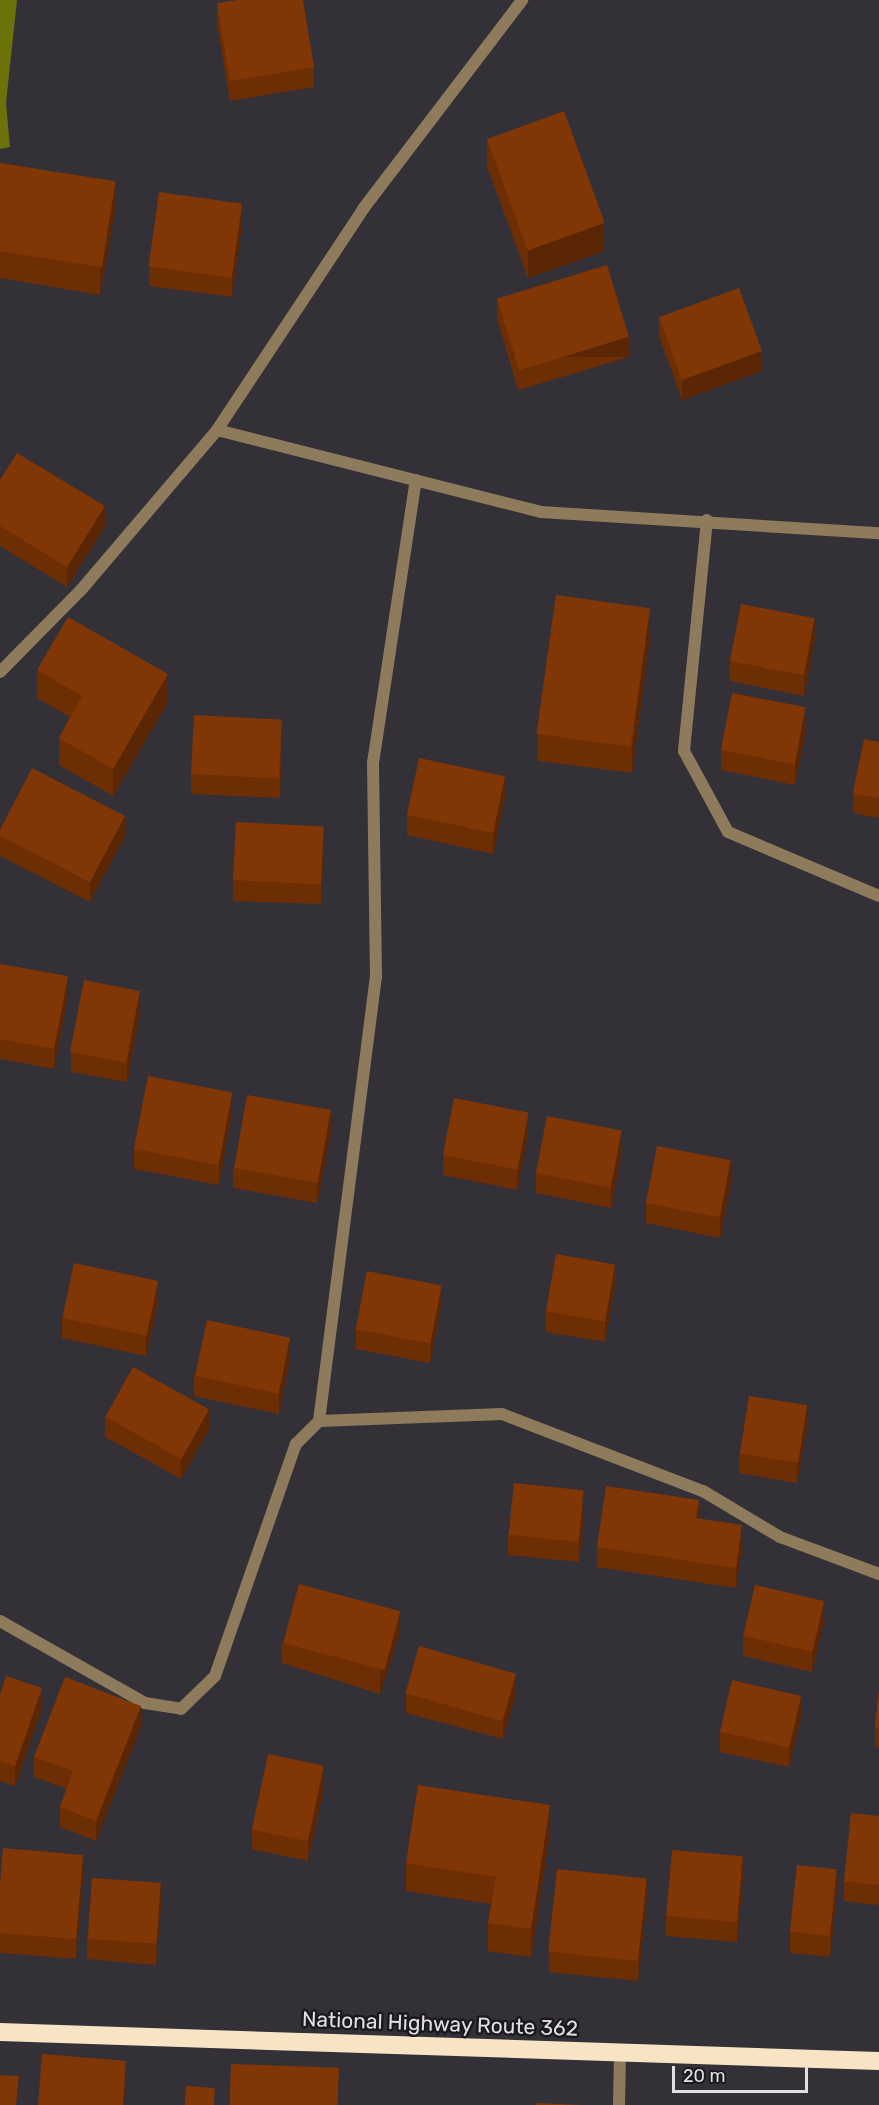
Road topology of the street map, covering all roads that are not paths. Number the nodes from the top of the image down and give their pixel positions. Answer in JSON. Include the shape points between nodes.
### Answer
{"nodes":[{"id":1,"x":522,"y":0,"type":"edge"},
{"id":2,"x":217,"y":430,"type":"junction"},
{"id":3,"x":416,"y":480,"type":"junction"},
{"id":4,"x":707,"y":520,"type":"junction"},
{"id":5,"x":879,"y":533,"type":"edge"},
{"id":6,"x":0,"y":672,"type":"edge"},
{"id":7,"x":879,"y":896,"type":"edge"},
{"id":8,"x":319,"y":1421,"type":"junction"},
{"id":9,"x":879,"y":1574,"type":"edge"},
{"id":10,"x":0,"y":1621,"type":"edge"},
{"id":11,"x":0,"y":2032,"type":"edge"},
{"id":12,"x":620,"y":2053,"type":"junction"},
{"id":13,"x":879,"y":2061,"type":"edge"},
{"id":14,"x":619,"y":2105,"type":"edge"}],
"edges":[{"from":1,"to":2,"type":"street","via":[[363,208]]},
{"from":2,"to":3,"type":"street"},
{"from":2,"to":6,"type":"street","via":[[81,590]]},
{"from":3,"to":4,"type":"street","via":[[541,512]]},
{"from":3,"to":8,"type":"street","via":[[373,763],[376,978]]},
{"from":4,"to":5,"type":"street"},
{"from":4,"to":7,"type":"street","via":[[684,751],[728,832]]},
{"from":8,"to":9,"type":"street","via":[[502,1414],[703,1491],[780,1538]]},
{"from":8,"to":10,"type":"street","via":[[296,1444],[215,1676],[181,1709],[145,1703]]},
{"from":11,"to":12,"type":"highway","name":"National Highway Route 362"},
{"from":12,"to":13,"type":"highway","name":"National Highway Route 362"},
{"from":12,"to":14,"type":"street"}]}
